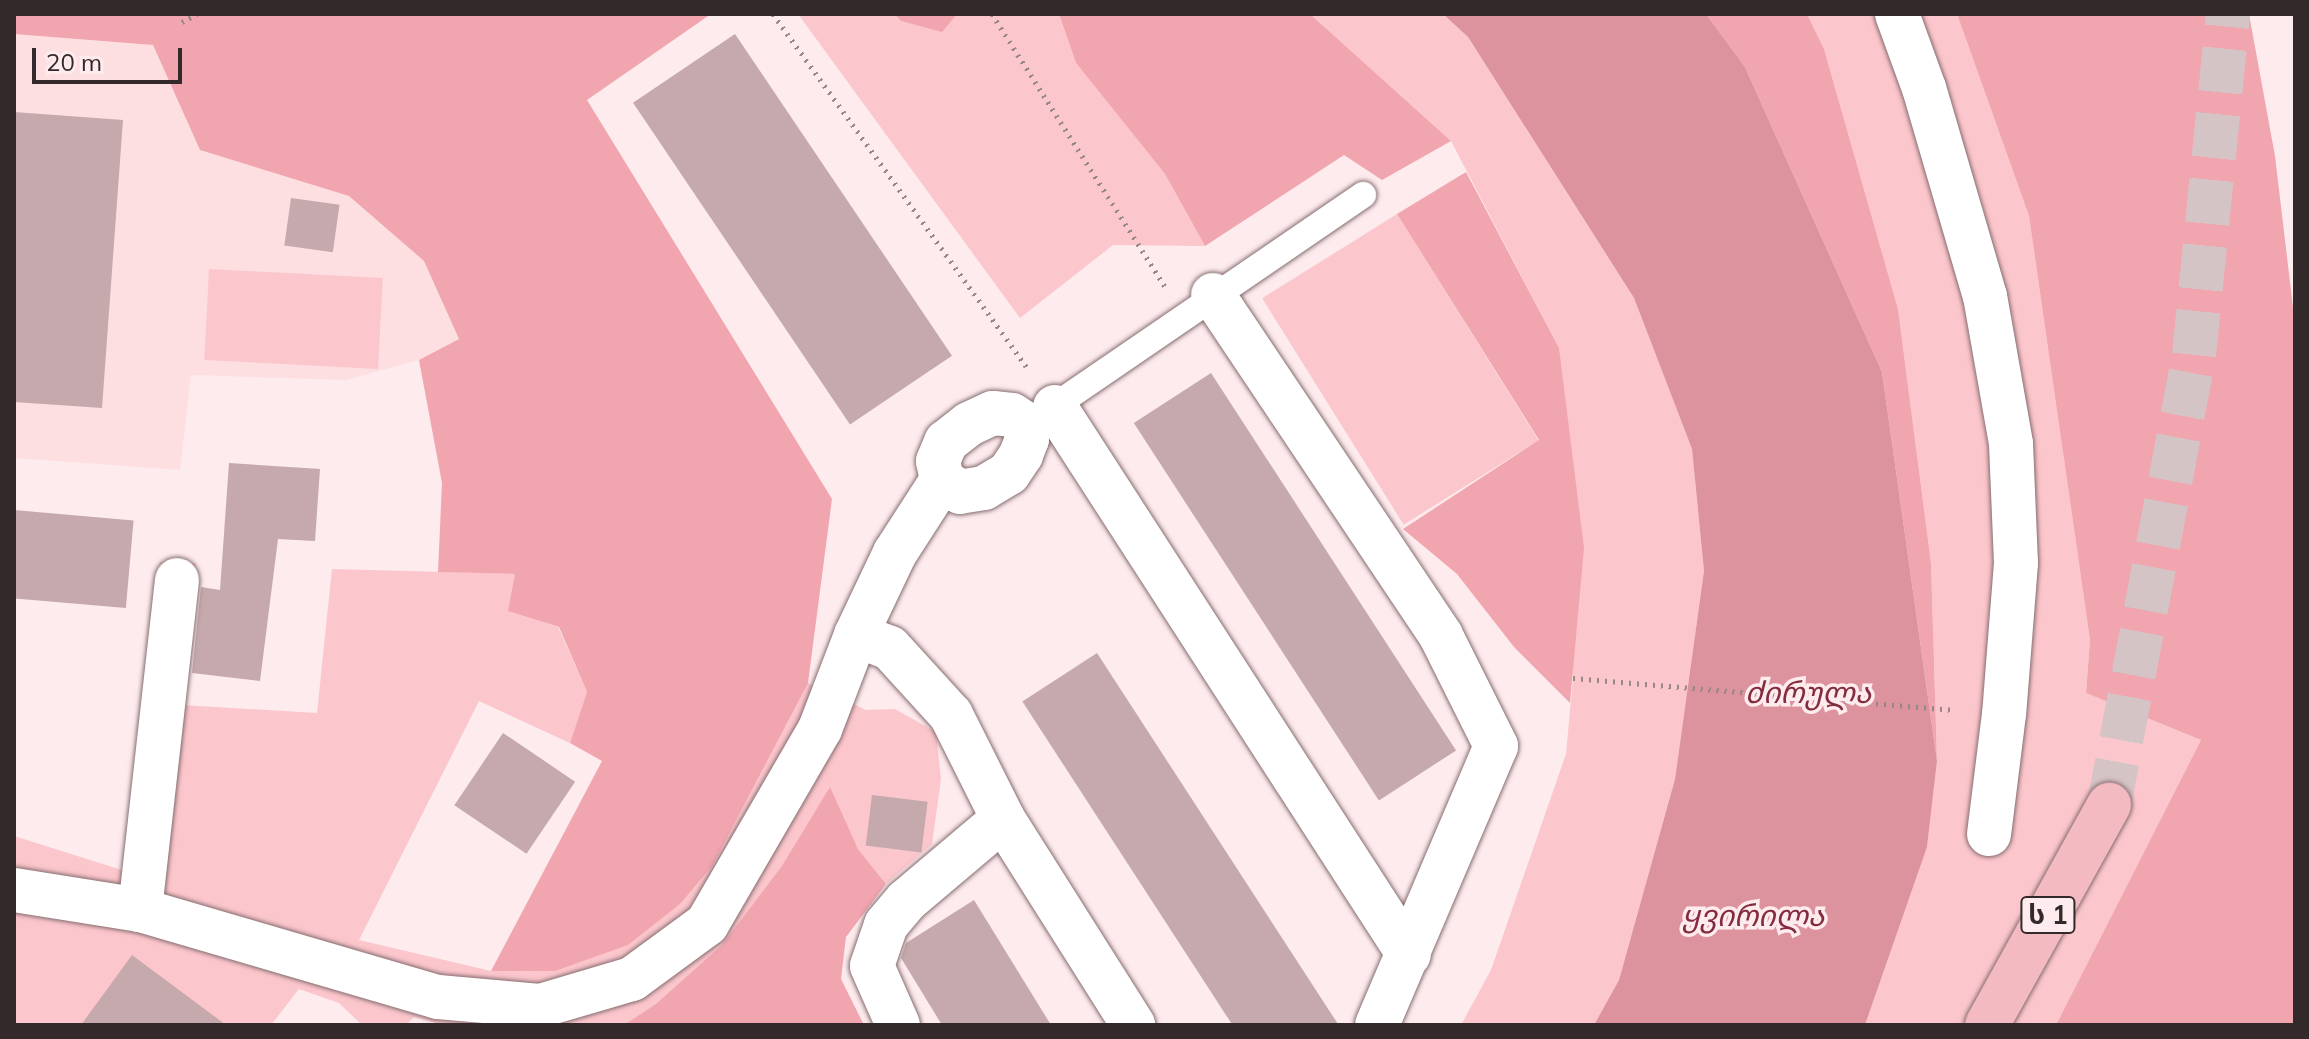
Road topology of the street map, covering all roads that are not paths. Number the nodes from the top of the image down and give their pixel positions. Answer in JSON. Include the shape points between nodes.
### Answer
{"nodes":[{"id":1,"x":1897,"y":14,"type":"edge"},
{"id":2,"x":1363,"y":195,"type":"dead end"},
{"id":3,"x":1199,"y":305,"type":"junction"},
{"id":4,"x":1041,"y":416,"type":"junction"},
{"id":5,"x":942,"y":480,"type":"junction"},
{"id":6,"x":177,"y":580,"type":"dead end"},
{"id":7,"x":856,"y":635,"type":"junction"},
{"id":8,"x":2109,"y":805,"type":"tunnel mouth"},
{"id":9,"x":1003,"y":819,"type":"junction"},
{"id":10,"x":1989,"y":834,"type":"dead end"},
{"id":11,"x":14,"y":890,"type":"edge"},
{"id":12,"x":140,"y":910,"type":"junction"},
{"id":13,"x":1409,"y":955,"type":"junction"},
{"id":14,"x":898,"y":1025,"type":"edge"},
{"id":15,"x":1133,"y":1025,"type":"edge"},
{"id":16,"x":1377,"y":1025,"type":"edge"},
{"id":17,"x":1987,"y":1025,"type":"edge"}],
"edges":[{"from":1,"to":10,"type":"street","via":[[1985,296],[2011,444],[2016,563]]},
{"from":2,"to":3,"type":"lane"},
{"from":3,"to":4,"type":"lane"},
{"from":3,"to":13,"type":"street","via":[[1441,636],[1496,746]]},
{"from":4,"to":5,"type":"street","via":[[1009,473],[984,488],[960,492]]},
{"from":4,"to":5,"type":"street","via":[[993,413],[969,424],[946,442],[938,461]]},
{"from":4,"to":13,"type":"street"},
{"from":5,"to":7,"type":"street","via":[[895,553]]},
{"from":6,"to":12,"type":"street"},
{"from":7,"to":9,"type":"street","via":[[890,648],[951,715]]},
{"from":7,"to":12,"type":"street","via":[[820,729],[707,924],[632,979],[540,1006],[438,997]]},
{"from":8,"to":17,"type":"highway","number":"ს 1"},
{"from":9,"to":14,"type":"street","via":[[906,901],[886,925],[872,966]]},
{"from":9,"to":15,"type":"street"},
{"from":11,"to":12,"type":"street"},
{"from":13,"to":16,"type":"street"}]}
